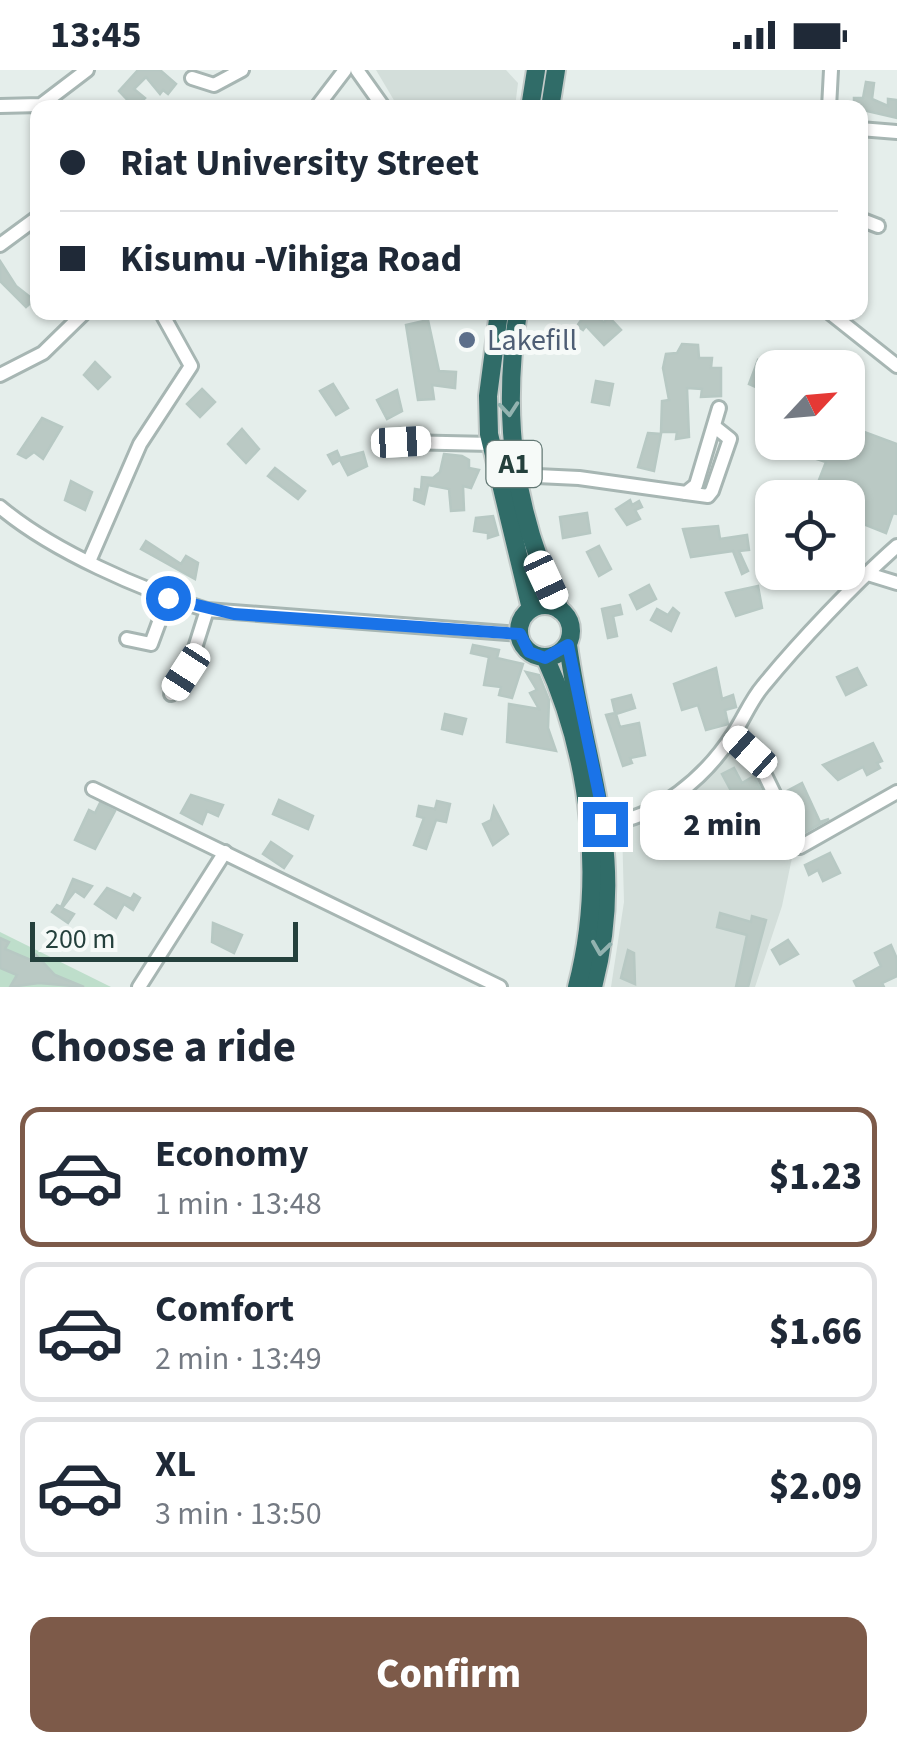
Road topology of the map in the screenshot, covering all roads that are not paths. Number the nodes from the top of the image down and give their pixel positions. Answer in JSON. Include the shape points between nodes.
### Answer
{"nodes":[{"id":1,"x":87,"y":70,"type":"edge"},
{"id":2,"x":242,"y":70,"type":"edge"},
{"id":3,"x":346,"y":70,"type":"edge"},
{"id":4,"x":358,"y":70,"type":"edge"},
{"id":5,"x":536,"y":70,"type":"edge"},
{"id":6,"x":556,"y":70,"type":"edge"},
{"id":7,"x":831,"y":70,"type":"edge"},
{"id":8,"x":192,"y":78,"type":"dead end"},
{"id":9,"x":48,"y":100,"type":"edge"},
{"id":10,"x":322,"y":100,"type":"edge"},
{"id":11,"x":379,"y":100,"type":"edge"},
{"id":12,"x":531,"y":100,"type":"edge"},
{"id":13,"x":551,"y":100,"type":"edge"},
{"id":14,"x":830,"y":100,"type":"edge"},
{"id":15,"x":30,"y":105,"type":"edge"},
{"id":16,"x":0,"y":106,"type":"edge"},
{"id":17,"x":868,"y":130,"type":"edge"},
{"id":18,"x":897,"y":132,"type":"edge"},
{"id":19,"x":868,"y":222,"type":"edge"},
{"id":20,"x":30,"y":223,"type":"edge"},
{"id":21,"x":878,"y":226,"type":"dead end"},
{"id":22,"x":0,"y":245,"type":"edge"},
{"id":23,"x":77,"y":320,"type":"edge"},
{"id":24,"x":165,"y":320,"type":"edge"},
{"id":25,"x":498,"y":320,"type":"edge"},
{"id":26,"x":517,"y":320,"type":"edge"},
{"id":27,"x":839,"y":320,"type":"edge"},
{"id":28,"x":897,"y":366,"type":"edge"},
{"id":29,"x":0,"y":375,"type":"edge"},
{"id":30,"x":719,"y":408,"type":"dead end"},
{"id":31,"x":401,"y":442,"type":"dead end"},
{"id":32,"x":491,"y":444,"type":"junction"},
{"id":33,"x":516,"y":475,"type":"junction"},
{"id":34,"x":0,"y":506,"type":"edge"},
{"id":35,"x":897,"y":546,"type":"edge"},
{"id":36,"x":90,"y":560,"type":"junction"},
{"id":37,"x":871,"y":575,"type":"junction"},
{"id":38,"x":897,"y":583,"type":"edge"},
{"id":39,"x":168,"y":598,"type":"junction"},
{"id":40,"x":207,"y":610,"type":"junction"},
{"id":41,"x":531,"y":610,"type":"junction"},
{"id":42,"x":560,"y":610,"type":"junction"},
{"id":43,"x":520,"y":634,"type":"junction"},
{"id":44,"x":127,"y":639,"type":"dead end"},
{"id":45,"x":568,"y":645,"type":"junction"},
{"id":46,"x":545,"y":658,"type":"junction"},
{"id":47,"x":172,"y":694,"type":"dead end"},
{"id":48,"x":733,"y":736,"type":"junction"},
{"id":49,"x":93,"y":789,"type":"dead end"},
{"id":50,"x":897,"y":792,"type":"edge"},
{"id":51,"x":605,"y":824,"type":"junction"},
{"id":52,"x":226,"y":852,"type":"junction"},
{"id":53,"x":139,"y":987,"type":"edge"},
{"id":54,"x":500,"y":987,"type":"edge"},
{"id":55,"x":577,"y":987,"type":"edge"},
{"id":56,"x":593,"y":987,"type":"edge"}],
"edges":[{"from":1,"to":9,"type":"street"},
{"from":2,"to":8,"type":"street","via":[[214,85]]},
{"from":3,"to":10,"type":"street"},
{"from":4,"to":11,"type":"street"},
{"from":5,"to":12,"type":"highway"},
{"from":6,"to":13,"type":"highway"},
{"from":7,"to":14,"type":"street"},
{"from":15,"to":16,"type":"street"},
{"from":17,"to":18,"type":"street"},
{"from":19,"to":21,"type":"street"},
{"from":20,"to":22,"type":"street"},
{"from":23,"to":29,"type":"street","via":[[43,353]]},
{"from":24,"to":36,"type":"street","via":[[191,366],[140,444]]},
{"from":25,"to":32,"type":"highway","number":"A1","via":[[488,396]]},
{"from":26,"to":33,"type":"highway","number":"A1","one_way":true,"via":[[507,392]]},
{"from":27,"to":28,"type":"street"},
{"from":30,"to":33,"type":"street","via":[[714,427],[730,439],[708,496]]},
{"from":31,"to":32,"type":"street"},
{"from":32,"to":41,"type":"highway","number":"A1"},
{"from":33,"to":42,"type":"highway","number":"A1"},
{"from":34,"to":36,"type":"street"},
{"from":35,"to":37,"type":"street"},
{"from":36,"to":39,"type":"street"},
{"from":37,"to":38,"type":"street"},
{"from":37,"to":48,"type":"street","via":[[782,663]]},
{"from":39,"to":40,"type":"street"},
{"from":39,"to":44,"type":"street","via":[[151,644]]},
{"from":40,"to":43,"type":"street"},
{"from":40,"to":47,"type":"street"},
{"from":41,"to":42,"type":"highway"},
{"from":41,"to":43,"type":"highway"},
{"from":42,"to":45,"type":"highway","number":"A1","via":[[571,628]]},
{"from":43,"to":46,"type":"highway","via":[[529,652]]},
{"from":45,"to":46,"type":"highway"},
{"from":45,"to":51,"type":"highway","number":"A1"},
{"from":46,"to":55,"type":"highway","via":[[566,712],[589,825],[588,920]]},
{"from":48,"to":50,"type":"street","via":[[761,767],[800,847]]},
{"from":48,"to":51,"type":"street","via":[[668,801],[632,820]]},
{"from":49,"to":52,"type":"street"},
{"from":51,"to":56,"type":"highway","number":"A1","one_way":true,"via":[[605,921]]},
{"from":52,"to":53,"type":"street"},
{"from":52,"to":54,"type":"street"}]}
